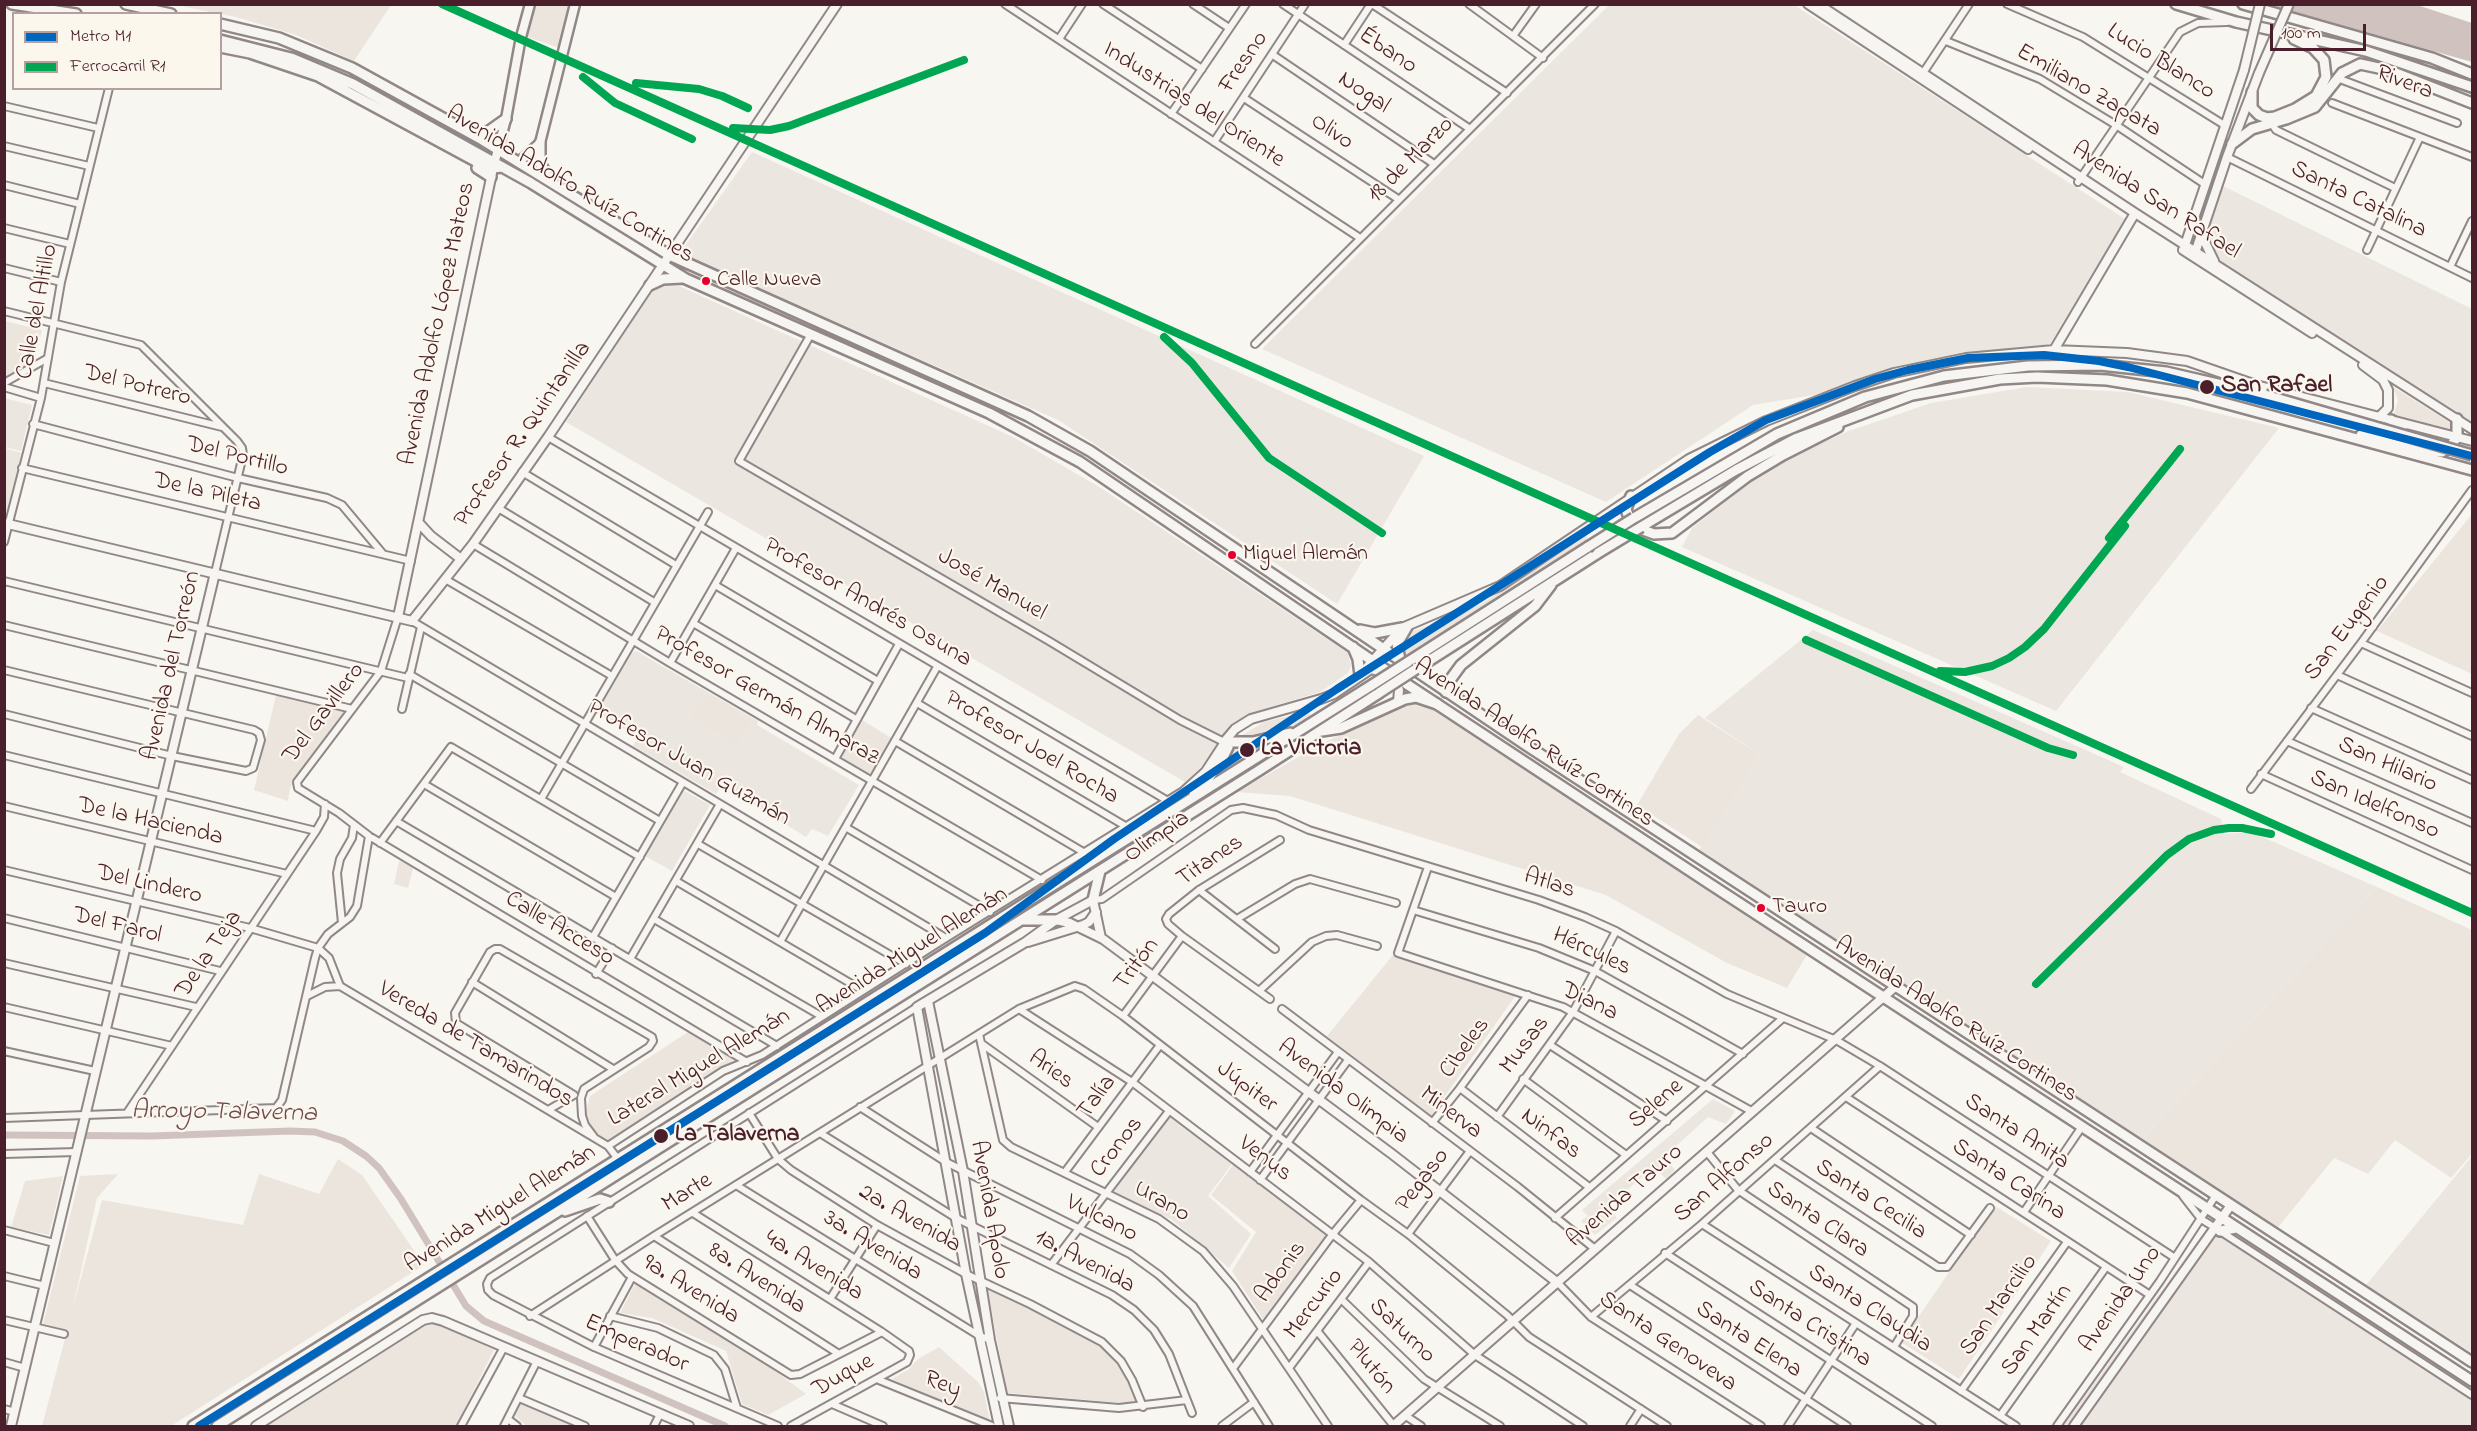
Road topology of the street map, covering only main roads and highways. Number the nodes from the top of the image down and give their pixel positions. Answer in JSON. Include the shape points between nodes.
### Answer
{"nodes":[{"id":1,"x":12,"y":4,"type":"edge"},
{"id":2,"x":126,"y":4,"type":"edge"},
{"id":3,"x":530,"y":4,"type":"edge"},
{"id":4,"x":575,"y":4,"type":"edge"},
{"id":5,"x":2176,"y":4,"type":"edge"},
{"id":6,"x":2243,"y":4,"type":"edge"},
{"id":7,"x":63,"y":12,"type":"edge"},
{"id":8,"x":162,"y":12,"type":"edge"},
{"id":9,"x":222,"y":24,"type":"edge"},
{"id":10,"x":2272,"y":30,"type":"junction"},
{"id":11,"x":222,"y":40,"type":"edge"},
{"id":12,"x":222,"y":47,"type":"edge"},
{"id":13,"x":2472,"y":74,"type":"edge"},
{"id":14,"x":2472,"y":87,"type":"edge"},
{"id":15,"x":2252,"y":92,"type":"road end"},
{"id":16,"x":2472,"y":103,"type":"edge"},
{"id":17,"x":506,"y":119,"type":"junction"},
{"id":18,"x":2274,"y":120,"type":"junction"},
{"id":19,"x":479,"y":138,"type":"junction"},
{"id":20,"x":540,"y":143,"type":"junction"},
{"id":21,"x":2232,"y":144,"type":"road end"},
{"id":22,"x":497,"y":148,"type":"junction"},
{"id":23,"x":519,"y":162,"type":"junction"},
{"id":24,"x":495,"y":168,"type":"junction"},
{"id":25,"x":550,"y":181,"type":"junction"},
{"id":26,"x":686,"y":279,"type":"junction"},
{"id":27,"x":650,"y":285,"type":"road end"},
{"id":28,"x":2213,"y":382,"type":"junction"},
{"id":29,"x":2256,"y":385,"type":"road end"},
{"id":30,"x":1864,"y":411,"type":"junction"},
{"id":31,"x":2457,"y":419,"type":"road end"},
{"id":32,"x":2292,"y":420,"type":"junction"},
{"id":33,"x":2391,"y":420,"type":"road end"},
{"id":34,"x":2396,"y":443,"type":"junction"},
{"id":35,"x":2472,"y":450,"type":"edge"},
{"id":36,"x":2472,"y":455,"type":"edge"},
{"id":37,"x":2472,"y":465,"type":"edge"},
{"id":38,"x":2472,"y":470,"type":"edge"},
{"id":39,"x":1631,"y":496,"type":"road end"},
{"id":40,"x":1552,"y":584,"type":"junction"},
{"id":41,"x":1354,"y":629,"type":"junction"},
{"id":42,"x":1352,"y":645,"type":"junction"},
{"id":43,"x":1404,"y":661,"type":"junction"},
{"id":44,"x":1360,"y":675,"type":"road end"},
{"id":45,"x":1446,"y":692,"type":"junction"},
{"id":46,"x":1437,"y":704,"type":"junction"},
{"id":47,"x":1303,"y":729,"type":"junction"},
{"id":48,"x":1321,"y":731,"type":"junction"},
{"id":49,"x":1183,"y":805,"type":"junction"},
{"id":50,"x":1100,"y":871,"type":"junction"},
{"id":51,"x":1098,"y":899,"type":"road end"},
{"id":52,"x":1021,"y":920,"type":"junction"},
{"id":53,"x":1056,"y":920,"type":"road end"},
{"id":54,"x":609,"y":1202,"type":"road end"},
{"id":55,"x":556,"y":1211,"type":"junction"},
{"id":56,"x":2236,"y":1228,"type":"junction"},
{"id":57,"x":2217,"y":1229,"type":"road end"},
{"id":58,"x":2472,"y":1362,"type":"edge"},
{"id":59,"x":2470,"y":1380,"type":"edge"},
{"id":60,"x":2462,"y":1387,"type":"road end"},
{"id":61,"x":221,"y":1425,"type":"edge"},
{"id":62,"x":193,"y":1426,"type":"edge"}],
"edges":[{"from":1,"to":7,"type":"main road"},
{"from":2,"to":8,"type":"main road"},
{"from":3,"to":17,"type":"main road","name":"Avenida Adolfo López Mateos"},
{"from":4,"to":20,"type":"main road"},
{"from":5,"to":10,"type":"main road"},
{"from":6,"to":13,"type":"main road","via":[[2432,58]]},
{"from":9,"to":19,"type":"main road","name":"Avenida Adolfo Ruíz Cortines","via":[[279,38],[327,56]]},
{"from":10,"to":14,"type":"main road","via":[[2366,51]]},
{"from":10,"to":18,"type":"main road","via":[[2318,51],[2326,71],[2322,88],[2312,100]]},
{"from":11,"to":24,"type":"main road","name":"Avenida Adolfo Ruíz Cortines","via":[[291,58],[332,74],[380,98]]},
{"from":12,"to":24,"type":"main road","name":"Avenida Adolfo Ruíz Cortines","via":[[318,75]]},
{"from":15,"to":18,"type":"main road","via":[[2254,111]]},
{"from":16,"to":18,"type":"main road","via":[[2372,65],[2360,64],[2337,78],[2315,107]]},
{"from":17,"to":19,"type":"main road"},
{"from":17,"to":22,"type":"main road","name":"Avenida Adolfo López Mateos"},
{"from":18,"to":21,"type":"main road","via":[[2252,129]]},
{"from":19,"to":22,"type":"main road","name":"Avenida Adolfo Ruíz Cortines"},
{"from":20,"to":23,"type":"main road"},
{"from":20,"to":25,"type":"main road","via":[[540,163]]},
{"from":22,"to":23,"type":"main road","name":"Avenida Adolfo Ruíz Cortines"},
{"from":22,"to":24,"type":"main road","name":"Avenida Adolfo López Mateos"},
{"from":23,"to":24,"type":"main road"},
{"from":23,"to":25,"type":"main road","name":"Avenida Adolfo Ruíz Cortines"},
{"from":24,"to":26,"type":"main road","name":"Avenida Adolfo Ruíz Cortines"},
{"from":25,"to":41,"type":"main road","name":"Avenida Adolfo Ruíz Cortines","via":[[669,255],[1028,416],[1090,451]]},
{"from":26,"to":27,"type":"main road","via":[[670,278]]},
{"from":26,"to":42,"type":"main road","name":"Avenida Adolfo Ruíz Cortines","via":[[1031,434],[1080,462]]},
{"from":28,"to":29,"type":"main road"},
{"from":28,"to":36,"type":"main road","name":"Avenida Miguel Alemán","bridge":true},
{"from":28,"to":43,"type":"main road","name":"Avenida Miguel Alemán","bridge":true,"via":[[2100,364],[2028,366],[1944,376],[1865,397],[1776,434]]},
{"from":30,"to":32,"type":"main road","name":"Avenida Miguel Alemán","via":[[1944,388],[2037,377],[2151,386]]},
{"from":30,"to":39,"type":"main road","via":[[1748,476],[1672,533],[1654,534],[1635,527],[1626,509]]},
{"from":30,"to":40,"type":"main road","name":"Avenida Miguel Alemán","bridge":true,"via":[[1765,454]]},
{"from":31,"to":34,"type":"main road","via":[[2457,438],[2442,452]]},
{"from":32,"to":34,"type":"main road"},
{"from":32,"to":38,"type":"main road","name":"Avenida Miguel Alemán"},
{"from":33,"to":34,"type":"main road","via":[[2405,433]]},
{"from":35,"to":37,"type":"main road"},
{"from":40,"to":45,"type":"main road","via":[[1535,606],[1461,665]]},
{"from":40,"to":48,"type":"main road","name":"Avenida Miguel Alemán","bridge":true},
{"from":41,"to":43,"type":"main road","name":"Avenida Adolfo Ruíz Cortines"},
{"from":41,"to":43,"type":"main road","via":[[1375,633],[1405,627],[1397,644]]},
{"from":42,"to":44,"type":"main road"},
{"from":42,"to":46,"type":"main road","name":"Avenida Adolfo Ruíz Cortines"},
{"from":43,"to":45,"type":"main road","name":"Avenida Adolfo Ruíz Cortines"},
{"from":43,"to":47,"type":"main road","name":"Avenida Miguel Alemán","bridge":true},
{"from":45,"to":58,"type":"main road","name":"Avenida Adolfo Ruíz Cortines"},
{"from":46,"to":48,"type":"main road","via":[[1416,698],[1398,702],[1341,728]]},
{"from":46,"to":56,"type":"main road","name":"Avenida Adolfo Ruíz Cortines"},
{"from":47,"to":49,"type":"main road","name":"Avenida Miguel Alemán"},
{"from":47,"to":49,"type":"main road","via":[[1253,742],[1224,742],[1227,749],[1220,762]]},
{"from":48,"to":50,"type":"main road","name":"Avenida Miguel Alemán"},
{"from":49,"to":62,"type":"main road","name":"Avenida Miguel Alemán"},
{"from":50,"to":51,"type":"main road"},
{"from":50,"to":52,"type":"main road","name":"Avenida Miguel Alemán"},
{"from":52,"to":53,"type":"main road"},
{"from":52,"to":55,"type":"main road","name":"Avenida Miguel Alemán"},
{"from":54,"to":55,"type":"main road","via":[[600,1199]]},
{"from":55,"to":61,"type":"main road","name":"Avenida Miguel Alemán"},
{"from":56,"to":57,"type":"main road"},
{"from":56,"to":59,"type":"main road","name":"Avenida Adolfo Ruíz Cortines"},
{"from":59,"to":60,"type":"main road"}]}
